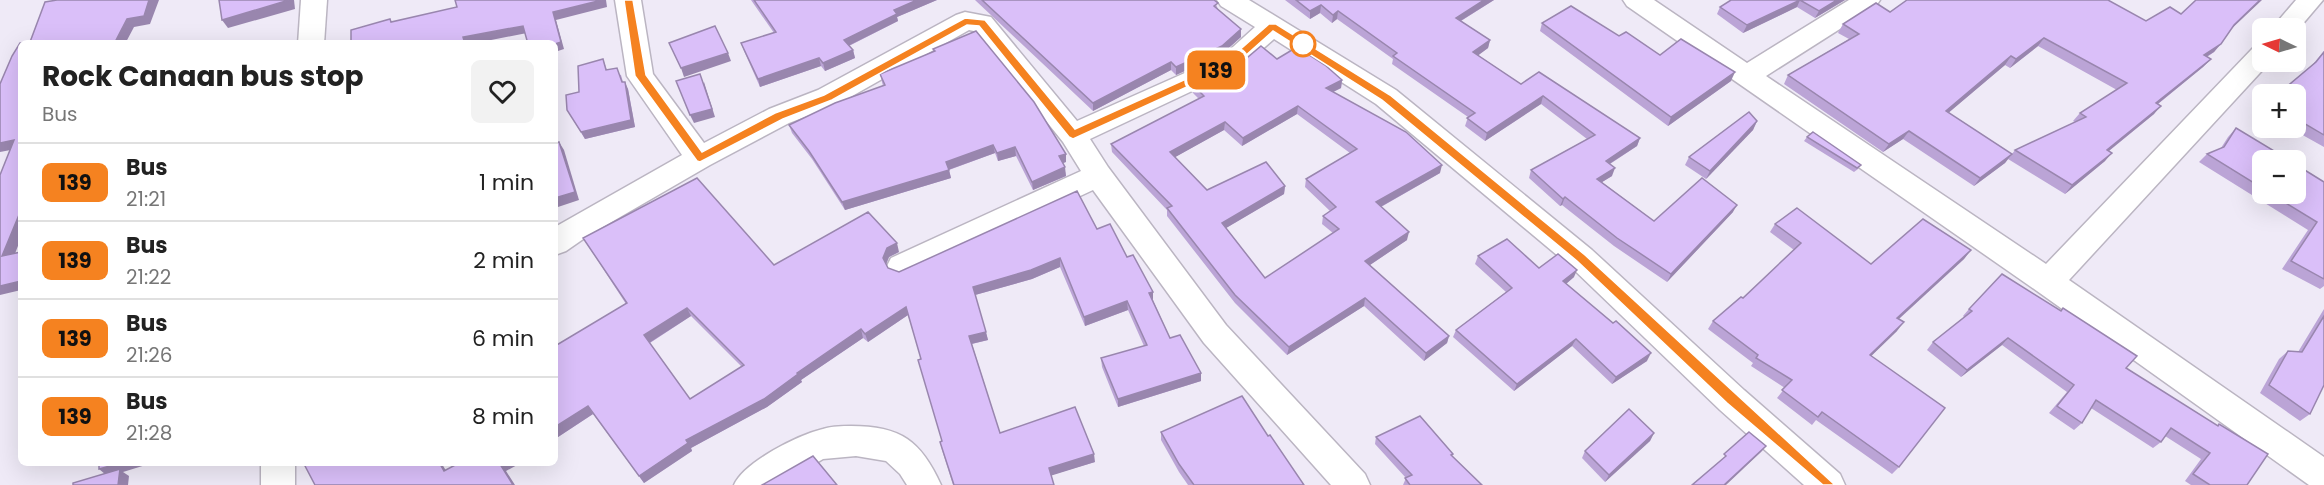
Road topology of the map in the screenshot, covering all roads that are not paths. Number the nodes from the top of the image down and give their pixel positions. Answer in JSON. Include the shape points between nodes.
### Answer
{"nodes":[{"id":1,"x":314,"y":0,"type":"edge"},
{"id":2,"x":628,"y":0,"type":"edge"},
{"id":3,"x":1230,"y":0,"type":"edge"},
{"id":4,"x":1636,"y":0,"type":"edge"},
{"id":5,"x":1868,"y":0,"type":"edge"},
{"id":6,"x":2310,"y":0,"type":"edge"},
{"id":7,"x":2293,"y":18,"type":"edge"},
{"id":8,"x":1272,"y":26,"type":"junction"},
{"id":9,"x":311,"y":40,"type":"edge"},
{"id":10,"x":2252,"y":65,"type":"edge"},
{"id":11,"x":1748,"y":75,"type":"junction"},
{"id":12,"x":1073,"y":135,"type":"junction"},
{"id":13,"x":700,"y":158,"type":"junction"},
{"id":14,"x":1098,"y":175,"type":"junction"},
{"id":15,"x":558,"y":241,"type":"edge"},
{"id":16,"x":902,"y":266,"type":"dead end"},
{"id":17,"x":2048,"y":282,"type":"junction"},
{"id":18,"x":278,"y":466,"type":"edge"},
{"id":19,"x":2324,"y":476,"type":"edge"},
{"id":20,"x":278,"y":485,"type":"edge"},
{"id":21,"x":750,"y":485,"type":"edge"},
{"id":22,"x":924,"y":485,"type":"edge"},
{"id":23,"x":1353,"y":485,"type":"edge"},
{"id":24,"x":1828,"y":485,"type":"edge"}],
"edges":[{"from":1,"to":9,"type":"street"},
{"from":2,"to":13,"type":"street","via":[[640,76]]},
{"from":3,"to":8,"type":"street"},
{"from":4,"to":11,"type":"street"},
{"from":5,"to":11,"type":"street"},
{"from":6,"to":7,"type":"street"},
{"from":8,"to":12,"type":"street","via":[[1232,62]]},
{"from":8,"to":24,"type":"street","via":[[1386,97],[1581,258]]},
{"from":10,"to":17,"type":"street"},
{"from":11,"to":17,"type":"street"},
{"from":12,"to":13,"type":"street","via":[[982,23],[965,21],[828,97],[779,116]]},
{"from":12,"to":14,"type":"street"},
{"from":13,"to":15,"type":"street"},
{"from":14,"to":16,"type":"street"},
{"from":14,"to":23,"type":"street","via":[[1215,334]]},
{"from":17,"to":19,"type":"street"},
{"from":18,"to":20,"type":"street"},
{"from":21,"to":22,"type":"street","via":[[818,445],[848,441],[882,442],[905,454]]}]}
